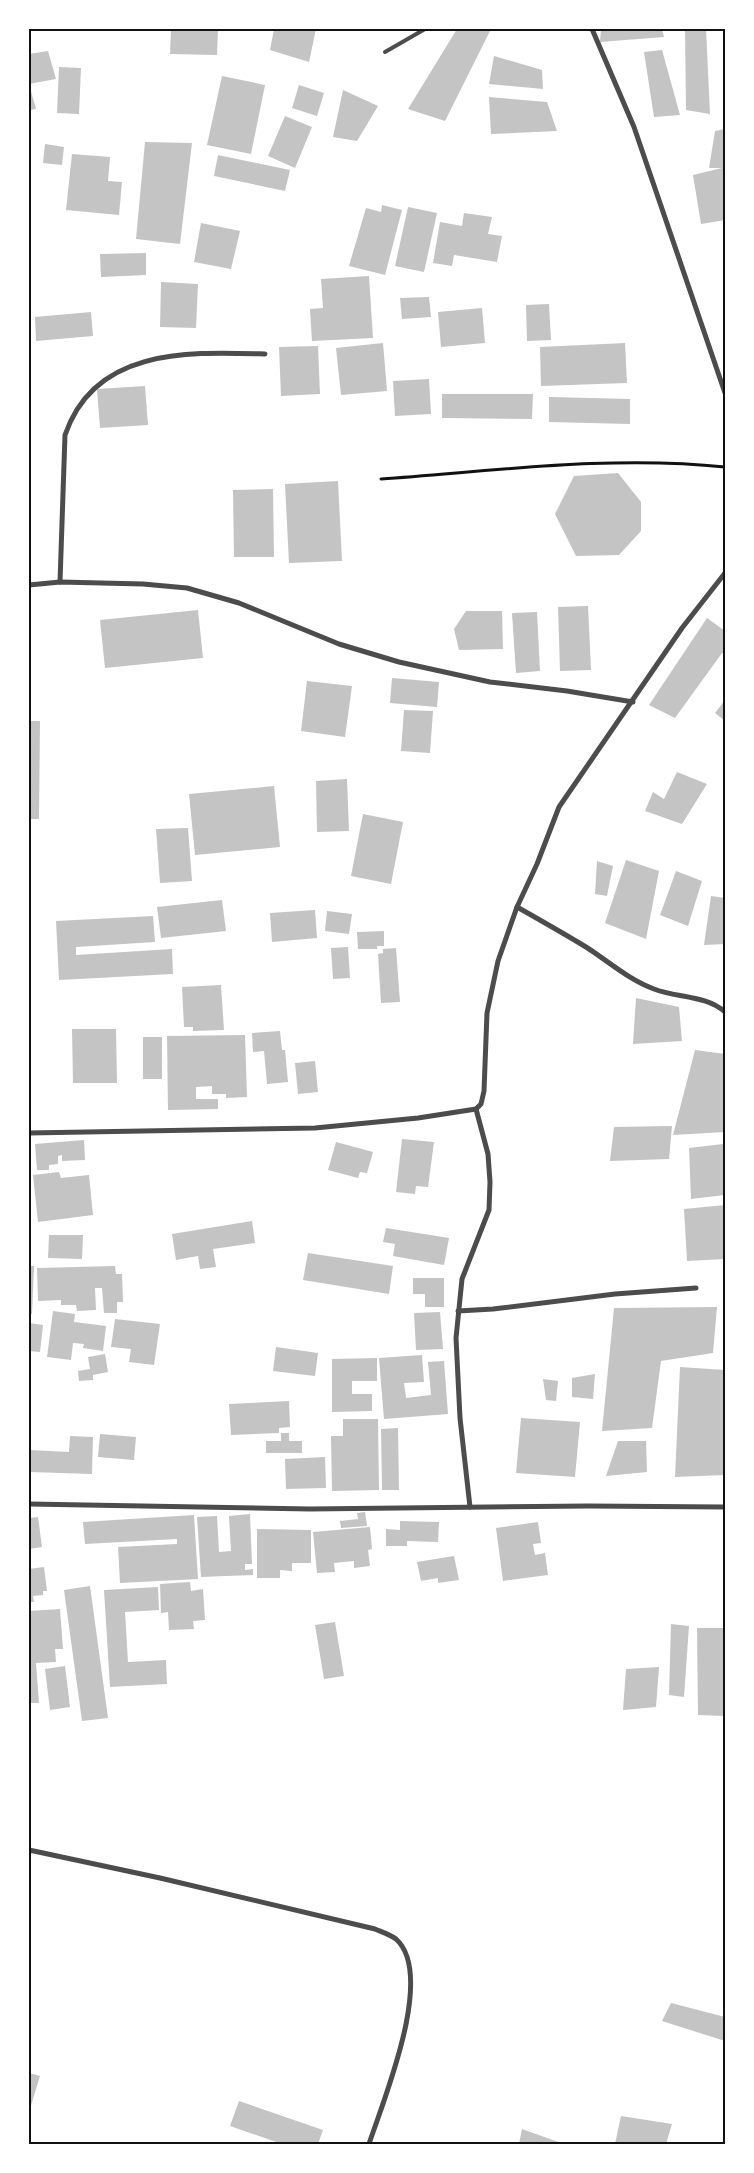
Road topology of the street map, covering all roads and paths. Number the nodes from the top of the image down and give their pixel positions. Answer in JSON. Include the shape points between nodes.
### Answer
{"nodes":[{"id":1,"x":425,"y":29,"type":"edge"},
{"id":2,"x":592,"y":29,"type":"edge"},
{"id":3,"x":385,"y":52,"type":"dead end"},
{"id":4,"x":265,"y":354,"type":"dead end"},
{"id":5,"x":725,"y":393,"type":"edge"},
{"id":6,"x":725,"y":467,"type":"edge"},
{"id":7,"x":381,"y":479,"type":"dead end"},
{"id":8,"x":725,"y":573,"type":"edge"},
{"id":9,"x":60,"y":582,"type":"junction"},
{"id":10,"x":29,"y":585,"type":"edge"},
{"id":11,"x":633,"y":702,"type":"junction"},
{"id":12,"x":517,"y":907,"type":"junction"},
{"id":13,"x":725,"y":1012,"type":"edge"},
{"id":14,"x":476,"y":1109,"type":"junction"},
{"id":15,"x":29,"y":1133,"type":"edge"},
{"id":16,"x":696,"y":1288,"type":"dead end"},
{"id":17,"x":458,"y":1311,"type":"junction"},
{"id":18,"x":29,"y":1504,"type":"edge"},
{"id":19,"x":470,"y":1507,"type":"junction"},
{"id":20,"x":725,"y":1507,"type":"edge"},
{"id":21,"x":29,"y":1850,"type":"edge"},
{"id":22,"x":369,"y":2144,"type":"edge"}],
"edges":[{"from":1,"to":3,"type":"lane"},
{"from":2,"to":5,"type":"street","via":[[634,127]]},
{"from":4,"to":9,"type":"street","via":[[207,353],[153,358],[107,378],[87,396],[72,414],[65,434]]},
{"from":6,"to":7,"type":"path","via":[[688,463],[590,463]]},
{"from":8,"to":11,"type":"street","via":[[682,628]]},
{"from":9,"to":10,"type":"street"},
{"from":9,"to":11,"type":"street","via":[[187,588],[239,603],[339,644],[399,662],[490,682]]},
{"from":11,"to":12,"type":"street","via":[[559,807]]},
{"from":12,"to":13,"type":"street","via":[[653,989],[705,1001]]},
{"from":12,"to":14,"type":"street","via":[[498,961],[487,1014],[484,1091],[481,1104]]},
{"from":14,"to":15,"type":"street","via":[[315,1128]]},
{"from":14,"to":17,"type":"street","via":[[488,1154],[489,1210],[462,1279]]},
{"from":16,"to":17,"type":"street"},
{"from":17,"to":19,"type":"street","via":[[458,1393]]},
{"from":18,"to":19,"type":"street","via":[[300,1509]]},
{"from":19,"to":20,"type":"street"},
{"from":21,"to":22,"type":"street","via":[[375,1929],[396,1940],[408,1957],[411,1985],[403,2042]]}]}
